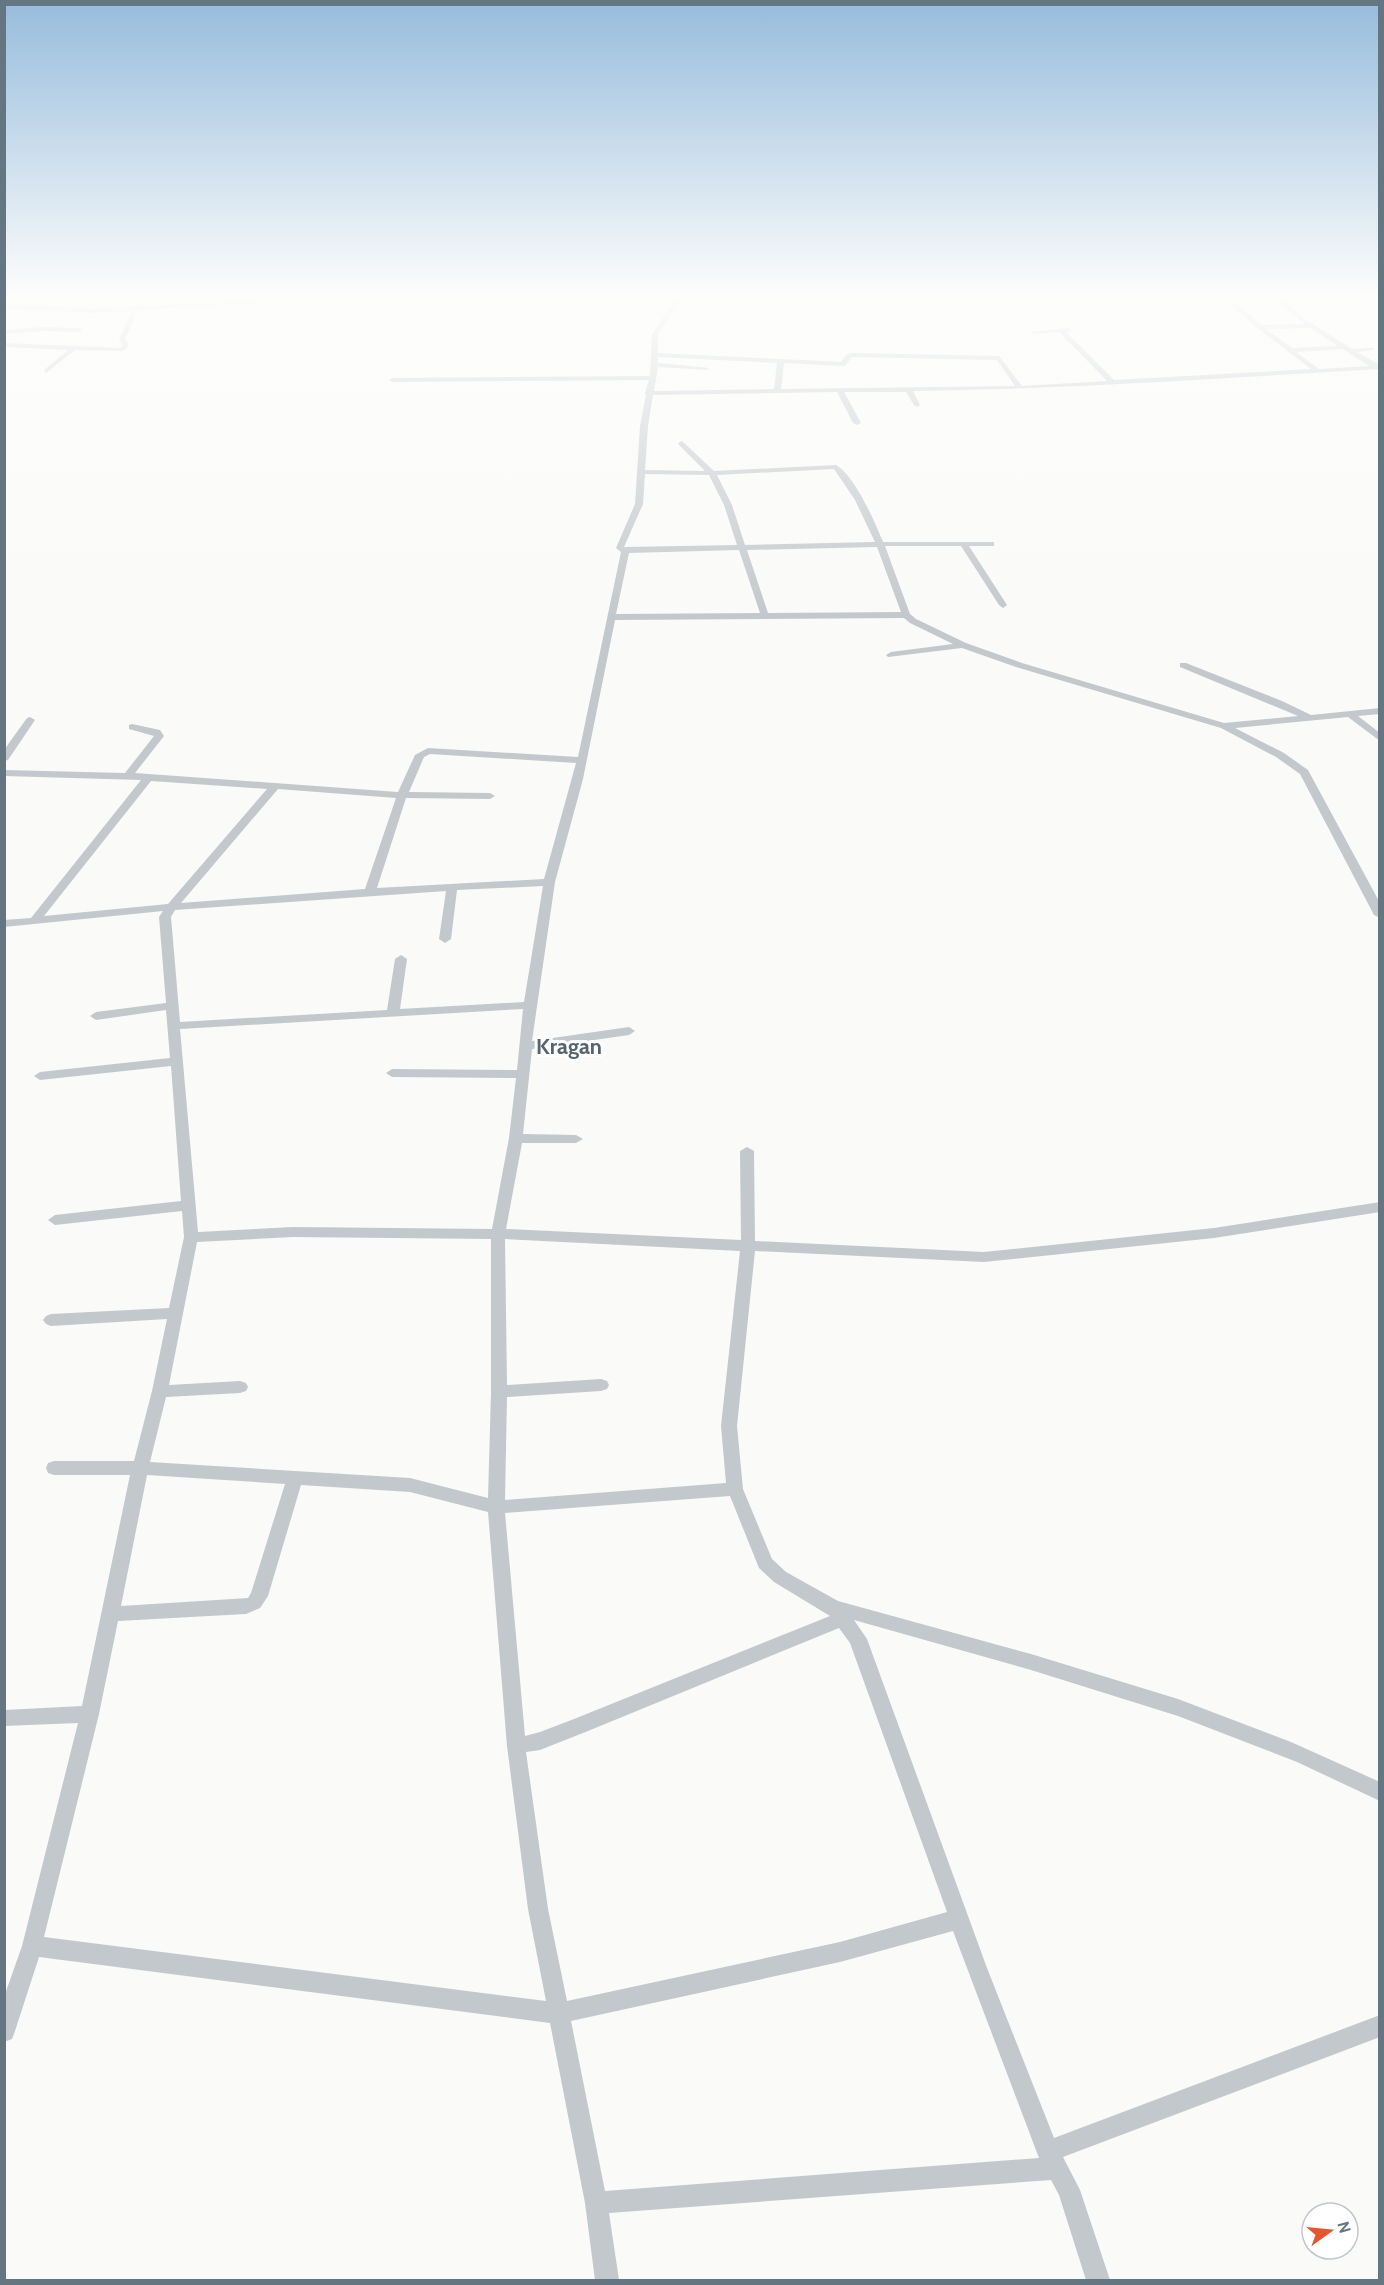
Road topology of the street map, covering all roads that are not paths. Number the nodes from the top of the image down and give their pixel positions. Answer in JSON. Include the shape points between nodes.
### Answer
{"nodes":[{"id":1,"x":647,"y":404,"type":"edge"},
{"id":2,"x":846,"y":404,"type":"edge"},
{"id":3,"x":857,"y":423,"type":"dead end"},
{"id":4,"x":682,"y":443,"type":"dead end"},
{"id":5,"x":640,"y":472,"type":"junction"},
{"id":6,"x":712,"y":472,"type":"junction"},
{"id":7,"x":879,"y":544,"type":"junction"},
{"id":8,"x":991,"y":544,"type":"dead end"},
{"id":9,"x":964,"y":545,"type":"junction"},
{"id":10,"x":743,"y":549,"type":"junction"},
{"id":11,"x":625,"y":551,"type":"junction"},
{"id":12,"x":1003,"y":605,"type":"dead end"},
{"id":13,"x":906,"y":615,"type":"junction"},
{"id":14,"x":765,"y":616,"type":"junction"},
{"id":15,"x":613,"y":617,"type":"junction"},
{"id":16,"x":963,"y":645,"type":"junction"},
{"id":17,"x":891,"y":655,"type":"dead end"},
{"id":18,"x":1183,"y":665,"type":"dead end"},
{"id":19,"x":1380,"y":711,"type":"edge"},
{"id":20,"x":1350,"y":714,"type":"junction"},
{"id":21,"x":1308,"y":717,"type":"junction"},
{"id":22,"x":30,"y":720,"type":"dead end"},
{"id":23,"x":1224,"y":726,"type":"junction"},
{"id":24,"x":132,"y":727,"type":"dead end"},
{"id":25,"x":1380,"y":738,"type":"edge"},
{"id":26,"x":4,"y":758,"type":"edge"},
{"id":27,"x":581,"y":760,"type":"junction"},
{"id":28,"x":4,"y":773,"type":"edge"},
{"id":29,"x":128,"y":776,"type":"junction"},
{"id":30,"x":149,"y":777,"type":"junction"},
{"id":31,"x":275,"y":786,"type":"junction"},
{"id":32,"x":402,"y":795,"type":"junction"},
{"id":33,"x":490,"y":796,"type":"dead end"},
{"id":34,"x":549,"y":882,"type":"junction"},
{"id":35,"x":452,"y":887,"type":"junction"},
{"id":36,"x":1365,"y":887,"type":"junction"},
{"id":37,"x":1380,"y":887,"type":"edge"},
{"id":38,"x":370,"y":892,"type":"junction"},
{"id":39,"x":171,"y":907,"type":"junction"},
{"id":40,"x":1380,"y":915,"type":"edge"},
{"id":41,"x":34,"y":922,"type":"junction"},
{"id":42,"x":4,"y":924,"type":"edge"},
{"id":43,"x":445,"y":939,"type":"dead end"},
{"id":44,"x":401,"y":959,"type":"dead end"},
{"id":45,"x":530,"y":1005,"type":"junction"},
{"id":46,"x":171,"y":1006,"type":"junction"},
{"id":47,"x":393,"y":1012,"type":"junction"},
{"id":48,"x":96,"y":1016,"type":"dead end"},
{"id":49,"x":173,"y":1026,"type":"junction"},
{"id":50,"x":629,"y":1031,"type":"dead end"},
{"id":51,"x":526,"y":1046,"type":"junction"},
{"id":52,"x":176,"y":1061,"type":"junction"},
{"id":53,"x":392,"y":1073,"type":"dead end"},
{"id":54,"x":522,"y":1074,"type":"junction"},
{"id":55,"x":40,"y":1076,"type":"dead end"},
{"id":56,"x":516,"y":1138,"type":"junction"},
{"id":57,"x":576,"y":1139,"type":"dead end"},
{"id":58,"x":747,"y":1151,"type":"dead end"},
{"id":59,"x":188,"y":1205,"type":"junction"},
{"id":60,"x":1380,"y":1207,"type":"edge"},
{"id":61,"x":56,"y":1220,"type":"dead end"},
{"id":62,"x":498,"y":1234,"type":"junction"},
{"id":63,"x":190,"y":1237,"type":"junction"},
{"id":64,"x":748,"y":1247,"type":"junction"},
{"id":65,"x":174,"y":1313,"type":"junction"},
{"id":66,"x":51,"y":1320,"type":"dead end"},
{"id":67,"x":601,"y":1385,"type":"dead end"},
{"id":68,"x":240,"y":1387,"type":"dead end"},
{"id":69,"x":160,"y":1391,"type":"junction"},
{"id":70,"x":499,"y":1392,"type":"junction"},
{"id":71,"x":54,"y":1468,"type":"dead end"},
{"id":72,"x":140,"y":1468,"type":"junction"},
{"id":73,"x":295,"y":1477,"type":"junction"},
{"id":74,"x":735,"y":1489,"type":"junction"},
{"id":75,"x":496,"y":1507,"type":"junction"},
{"id":76,"x":839,"y":1612,"type":"junction"},
{"id":77,"x":112,"y":1614,"type":"junction"},
{"id":78,"x":90,"y":1714,"type":"junction"},
{"id":79,"x":4,"y":1718,"type":"edge"},
{"id":80,"x":516,"y":1746,"type":"junction"},
{"id":81,"x":1380,"y":1792,"type":"edge"},
{"id":82,"x":958,"y":1918,"type":"junction"},
{"id":83,"x":32,"y":1946,"type":"junction"},
{"id":84,"x":558,"y":2013,"type":"junction"},
{"id":85,"x":1380,"y":2026,"type":"edge"},
{"id":86,"x":4,"y":2031,"type":"edge"},
{"id":87,"x":1052,"y":2160,"type":"junction"},
{"id":88,"x":596,"y":2203,"type":"junction"},
{"id":89,"x":607,"y":2280,"type":"edge"},
{"id":90,"x":1098,"y":2280,"type":"edge"}],
"edges":[{"from":1,"to":5,"type":"street"},
{"from":2,"to":3,"type":"street"},
{"from":4,"to":6,"type":"street"},
{"from":5,"to":6,"type":"street"},
{"from":5,"to":11,"type":"street","via":[[639,504],[620,548]]},
{"from":6,"to":7,"type":"street","via":[[836,466],[856,496]]},
{"from":6,"to":10,"type":"street"},
{"from":7,"to":9,"type":"street"},
{"from":7,"to":10,"type":"street"},
{"from":7,"to":13,"type":"street"},
{"from":8,"to":9,"type":"street"},
{"from":9,"to":12,"type":"street"},
{"from":10,"to":11,"type":"street"},
{"from":10,"to":14,"type":"street"},
{"from":11,"to":15,"type":"street"},
{"from":13,"to":14,"type":"street"},
{"from":13,"to":16,"type":"street"},
{"from":14,"to":15,"type":"street"},
{"from":15,"to":27,"type":"street"},
{"from":16,"to":17,"type":"street"},
{"from":16,"to":23,"type":"street"},
{"from":18,"to":21,"type":"street"},
{"from":19,"to":20,"type":"street"},
{"from":20,"to":21,"type":"street"},
{"from":20,"to":25,"type":"street"},
{"from":21,"to":23,"type":"street"},
{"from":22,"to":26,"type":"street"},
{"from":23,"to":36,"type":"street","via":[[1304,771]]},
{"from":24,"to":29,"type":"street","via":[[157,732],[159,736]]},
{"from":27,"to":32,"type":"street","via":[[428,751],[420,754]]},
{"from":27,"to":34,"type":"street"},
{"from":28,"to":29,"type":"street"},
{"from":29,"to":30,"type":"street"},
{"from":30,"to":31,"type":"street"},
{"from":30,"to":41,"type":"street"},
{"from":31,"to":32,"type":"street"},
{"from":31,"to":39,"type":"street"},
{"from":32,"to":33,"type":"street"},
{"from":32,"to":38,"type":"street"},
{"from":34,"to":35,"type":"street"},
{"from":34,"to":45,"type":"street"},
{"from":35,"to":38,"type":"street"},
{"from":35,"to":43,"type":"street"},
{"from":36,"to":37,"type":"street"},
{"from":36,"to":40,"type":"street"},
{"from":38,"to":39,"type":"street"},
{"from":39,"to":41,"type":"street"},
{"from":39,"to":46,"type":"street","via":[[165,916]]},
{"from":41,"to":42,"type":"street"},
{"from":44,"to":47,"type":"street"},
{"from":45,"to":47,"type":"street"},
{"from":45,"to":51,"type":"street"},
{"from":46,"to":48,"type":"street"},
{"from":46,"to":49,"type":"street"},
{"from":47,"to":49,"type":"street"},
{"from":49,"to":52,"type":"street"},
{"from":50,"to":51,"type":"street"},
{"from":51,"to":54,"type":"street"},
{"from":52,"to":55,"type":"street"},
{"from":52,"to":59,"type":"street"},
{"from":53,"to":54,"type":"street"},
{"from":54,"to":56,"type":"street"},
{"from":56,"to":57,"type":"street"},
{"from":56,"to":62,"type":"street"},
{"from":58,"to":64,"type":"street"},
{"from":59,"to":61,"type":"street"},
{"from":59,"to":63,"type":"street"},
{"from":60,"to":64,"type":"street","via":[[1214,1233],[1003,1256]]},
{"from":62,"to":63,"type":"street","via":[[293,1232]]},
{"from":62,"to":64,"type":"street"},
{"from":62,"to":70,"type":"street"},
{"from":63,"to":65,"type":"street"},
{"from":64,"to":74,"type":"street","via":[[729,1426]]},
{"from":65,"to":66,"type":"street"},
{"from":65,"to":69,"type":"street"},
{"from":67,"to":70,"type":"street"},
{"from":68,"to":69,"type":"street"},
{"from":69,"to":72,"type":"street"},
{"from":70,"to":75,"type":"street"},
{"from":71,"to":72,"type":"street"},
{"from":72,"to":73,"type":"street"},
{"from":72,"to":77,"type":"street"},
{"from":73,"to":75,"type":"street","via":[[410,1485]]},
{"from":73,"to":77,"type":"street","via":[[254,1602],[246,1606]]},
{"from":74,"to":75,"type":"street"},
{"from":74,"to":76,"type":"street","via":[[765,1563]]},
{"from":75,"to":80,"type":"street"},
{"from":76,"to":80,"type":"street","via":[[581,1725]]},
{"from":76,"to":81,"type":"street","via":[[1117,1687],[1258,1737]]},
{"from":76,"to":82,"type":"street","via":[[858,1639]]},
{"from":77,"to":78,"type":"street"},
{"from":78,"to":79,"type":"street"},
{"from":78,"to":83,"type":"street"},
{"from":80,"to":84,"type":"street","via":[[538,1909]]},
{"from":82,"to":84,"type":"street","via":[[840,1952]]},
{"from":82,"to":87,"type":"street"},
{"from":83,"to":84,"type":"street"},
{"from":83,"to":86,"type":"street"},
{"from":84,"to":88,"type":"street"},
{"from":85,"to":87,"type":"street"},
{"from":87,"to":88,"type":"street"},
{"from":87,"to":90,"type":"street","via":[[1069,2190]]},
{"from":88,"to":89,"type":"street"}]}
